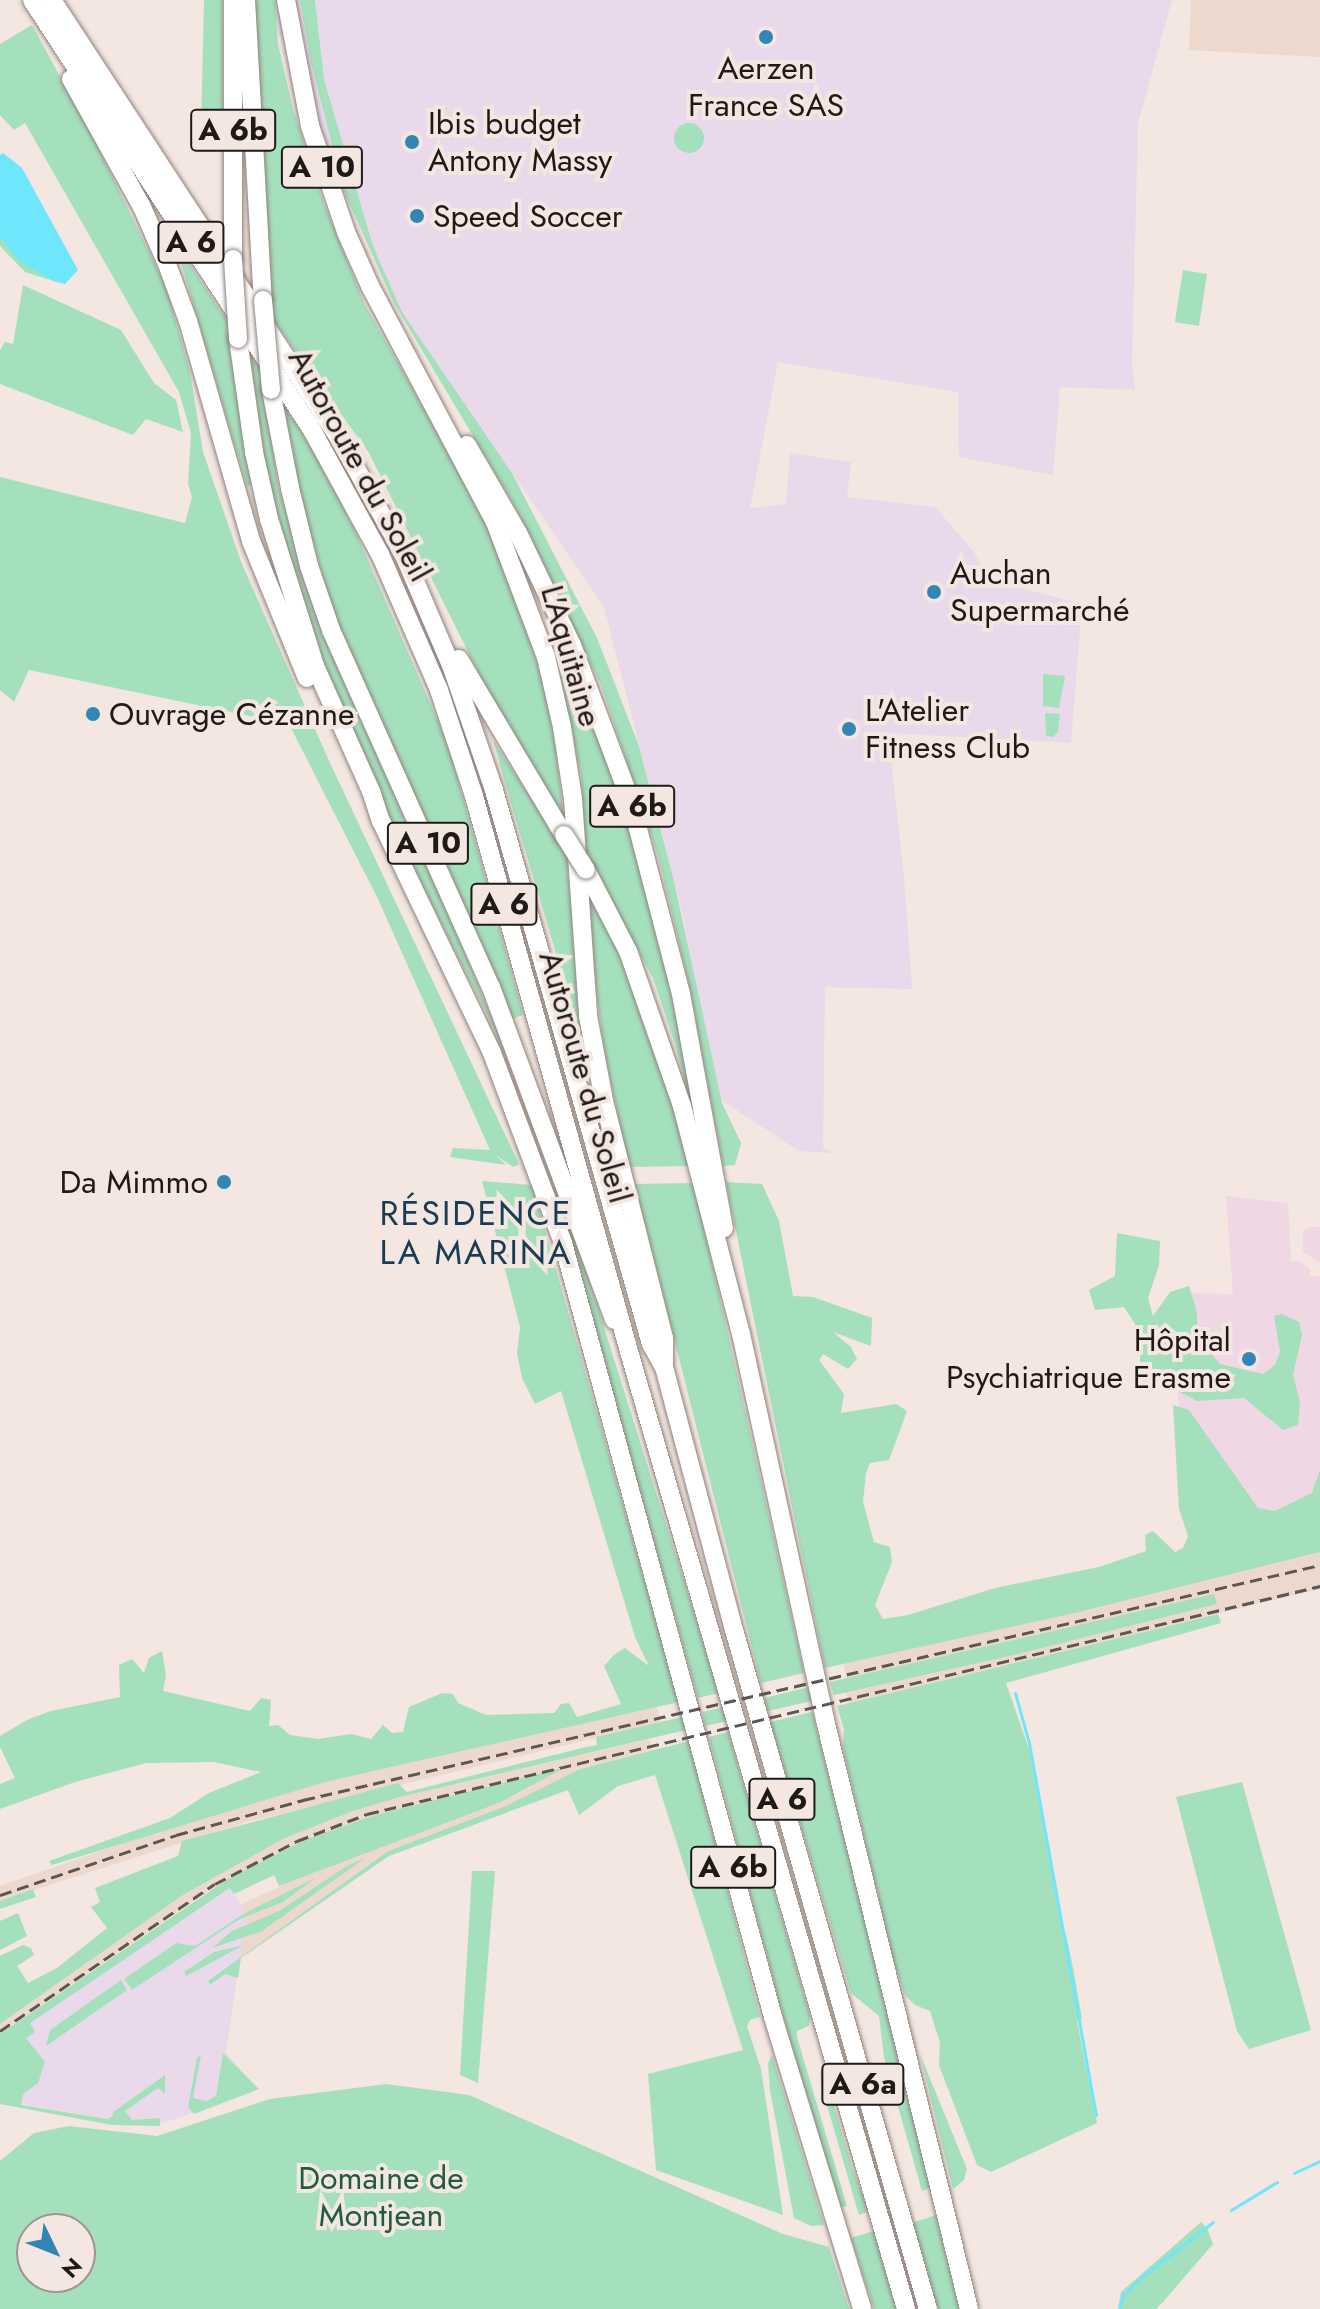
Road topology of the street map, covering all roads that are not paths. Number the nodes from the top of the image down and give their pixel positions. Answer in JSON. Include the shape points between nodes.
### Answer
{"nodes":[{"id":1,"x":29,"y":0,"type":"edge"},
{"id":2,"x":52,"y":0,"type":"edge"},
{"id":3,"x":233,"y":0,"type":"edge"},
{"id":4,"x":246,"y":0,"type":"edge"},
{"id":5,"x":286,"y":0,"type":"edge"},
{"id":6,"x":390,"y":325,"type":"junction"},
{"id":7,"x":415,"y":580,"type":"junction"},
{"id":8,"x":381,"y":821,"type":"junction"},
{"id":9,"x":741,"y":1334,"type":"junction"},
{"id":10,"x":630,"y":1355,"type":"junction"},
{"id":11,"x":664,"y":1367,"type":"junction"},
{"id":12,"x":829,"y":1966,"type":"joint"},
{"id":13,"x":837,"y":2068,"type":"joint"},
{"id":14,"x":862,"y":2309,"type":"edge"},
{"id":15,"x":906,"y":2309,"type":"edge"},
{"id":16,"x":928,"y":2309,"type":"edge"},
{"id":17,"x":969,"y":2309,"type":"edge"}],
"edges":[{"from":1,"to":8,"type":"highway","via":[[157,239],[184,309],[229,474],[277,608],[363,801]]},
{"from":1,"to":10,"type":"highway","name":"Autoroute du Soleil","number":"A 6","via":[[297,406],[403,604],[474,796]]},
{"from":2,"to":7,"type":"highway","name":"Autoroute du Soleil","number":"A 6","via":[[339,438]]},
{"from":3,"to":8,"type":"highway","number":"A 6b","bridge":true,"via":[[233,259],[254,452],[281,565],[315,666]]},
{"from":4,"to":10,"type":"highway","number":"A 10","bridge":true,"via":[[271,390],[309,566],[331,630],[491,987],[601,1293]]},
{"from":5,"to":6,"type":"highway","name":"L'Aquitaine","number":"A 10","via":[[317,150],[346,232]]},
{"from":6,"to":9,"type":"highway","number":"A 6b","via":[[518,533],[572,645],[612,747],[648,859],[681,994]]},
{"from":6,"to":11,"type":"highway","name":"L'Aquitaine","number":"A 10","via":[[495,522],[549,669],[573,799],[588,1016],[664,1338]]},
{"from":7,"to":9,"type":"highway","bridge":true,"via":[[628,951],[663,1043]]},
{"from":7,"to":11,"type":"highway","name":"Autoroute du Soleil","number":"A 6","via":[[477,735],[651,1344]]},
{"from":8,"to":14,"type":"highway","number":"A 6b","via":[[492,1053],[563,1243],[773,2017]]},
{"from":9,"to":17,"type":"highway","number":"A 6b","via":[[825,1720]]},
{"from":10,"to":13,"type":"highway","name":"Autoroute du Soleil","number":"A 6"},
{"from":11,"to":12,"type":"highway","name":"Autoroute du Soleil","number":"A 6"},
{"from":12,"to":16,"type":"highway","number":"A 6a"},
{"from":13,"to":15,"type":"highway","number":"A 6a"}]}
